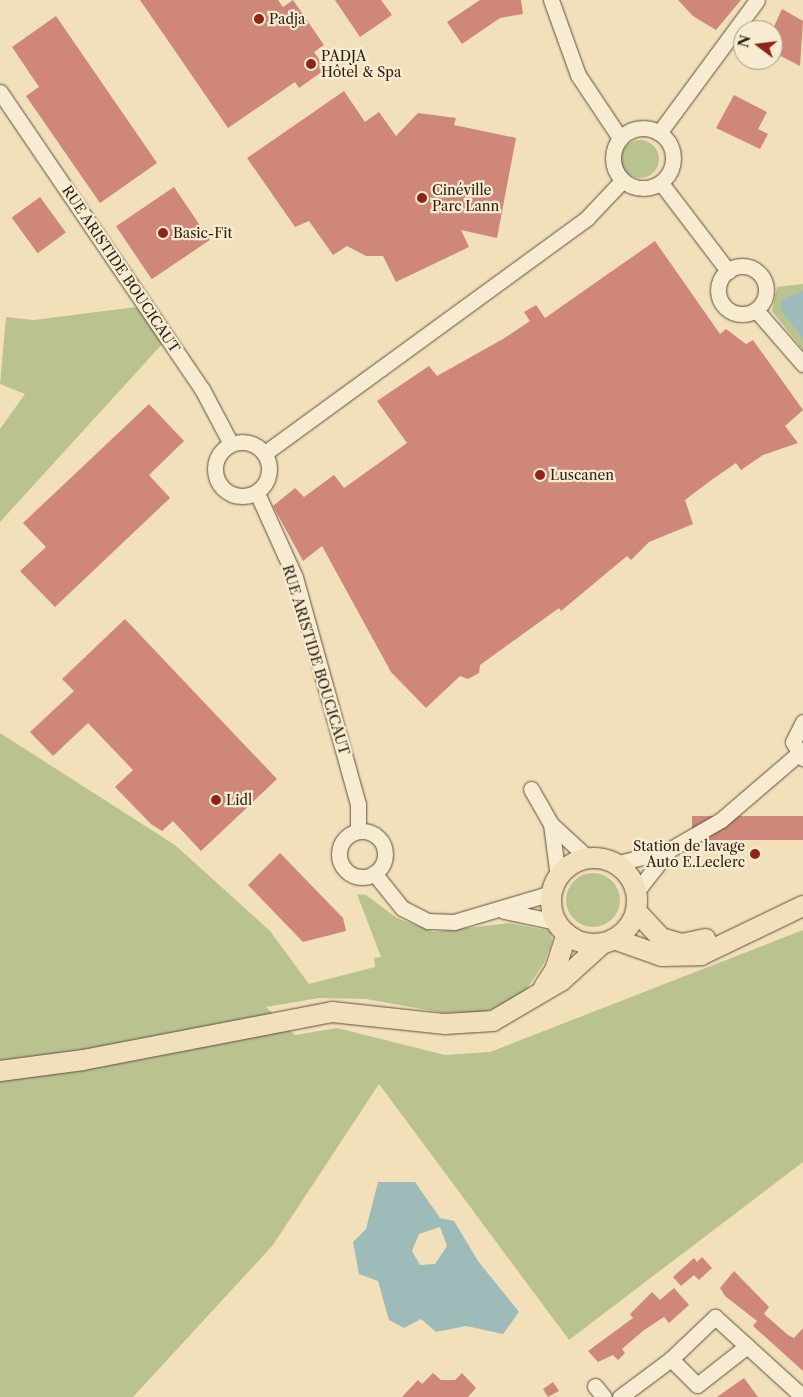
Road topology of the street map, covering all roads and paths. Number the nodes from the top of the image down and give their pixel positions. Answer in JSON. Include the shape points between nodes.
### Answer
{"nodes":[{"id":1,"x":551,"y":0,"type":"edge"},
{"id":2,"x":757,"y":0,"type":"edge"},
{"id":3,"x":1,"y":92,"type":"edge"},
{"id":4,"x":659,"y":132,"type":"junction"},
{"id":5,"x":620,"y":138,"type":"junction"},
{"id":6,"x":622,"y":181,"type":"junction"},
{"id":7,"x":661,"y":183,"type":"junction"},
{"id":8,"x":728,"y":271,"type":"junction"},
{"id":9,"x":756,"y":310,"type":"junction"},
{"id":10,"x":803,"y":364,"type":"edge"},
{"id":11,"x":232,"y":444,"type":"junction"},
{"id":12,"x":265,"y":453,"type":"junction"},
{"id":13,"x":258,"y":493,"type":"junction"},
{"id":14,"x":803,"y":722,"type":"edge"},
{"id":15,"x":800,"y":756,"type":"edge"},
{"id":16,"x":531,"y":789,"type":"dead end"},
{"id":17,"x":551,"y":824,"type":"junction"},
{"id":18,"x":358,"y":831,"type":"junction"},
{"id":19,"x":669,"y":850,"type":"junction"},
{"id":20,"x":589,"y":858,"type":"junction"},
{"id":21,"x":615,"y":864,"type":"junction"},
{"id":22,"x":374,"y":873,"type":"junction"},
{"id":23,"x":555,"y":885,"type":"junction"},
{"id":24,"x":803,"y":891,"type":"edge"},
{"id":25,"x":636,"y":902,"type":"junction"},
{"id":26,"x":803,"y":906,"type":"edge"},
{"id":27,"x":502,"y":911,"type":"junction"},
{"id":28,"x":561,"y":928,"type":"junction"},
{"id":29,"x":608,"y":941,"type":"junction"},
{"id":30,"x":539,"y":995,"type":"junction"},
{"id":31,"x":0,"y":1071,"type":"edge"},
{"id":32,"x":747,"y":1346,"type":"junction"},
{"id":33,"x":671,"y":1359,"type":"junction"},
{"id":34,"x":620,"y":1397,"type":"edge"},
{"id":35,"x":803,"y":1397,"type":"edge"}],
"edges":[{"from":1,"to":5,"type":"street","via":[[578,74]]},
{"from":2,"to":4,"type":"street"},
{"from":3,"to":11,"type":"street","name":"RUE ARISTIDE BOUCICAUT","via":[[202,389]]},
{"from":4,"to":5,"type":"street","via":[[643,128]]},
{"from":4,"to":7,"type":"street","via":[[673,157]]},
{"from":5,"to":6,"type":"street","via":[[613,165]]},
{"from":6,"to":7,"type":"street","via":[[641,189]]},
{"from":6,"to":12,"type":"street","via":[[587,218]]},
{"from":7,"to":8,"type":"street"},
{"from":8,"to":9,"type":"street","via":[[719,283],[723,304],[742,314]]},
{"from":8,"to":9,"type":"street","via":[[750,268],[762,276],[766,291]]},
{"from":9,"to":10,"type":"street"},
{"from":11,"to":12,"type":"street","via":[[250,443]]},
{"from":11,"to":13,"type":"street","via":[[216,461],[218,483],[236,496]]},
{"from":12,"to":13,"type":"street","via":[[270,474]]},
{"from":13,"to":18,"type":"street","name":"RUE ARISTIDE BOUCICAUT","via":[[295,577],[358,804]]},
{"from":14,"to":15,"type":"street","via":[[793,736]]},
{"from":15,"to":19,"type":"street","via":[[721,820]]},
{"from":16,"to":17,"type":"street"},
{"from":17,"to":20,"type":"street"},
{"from":17,"to":23,"type":"street"},
{"from":18,"to":22,"type":"street","via":[[373,833],[383,844],[382,864]]},
{"from":18,"to":22,"type":"street","via":[[340,844],[339,859],[352,874]]},
{"from":19,"to":21,"type":"street"},
{"from":19,"to":25,"type":"street"},
{"from":20,"to":21,"type":"main road"},
{"from":20,"to":23,"type":"main road","via":[[567,868]]},
{"from":21,"to":25,"type":"main road"},
{"from":22,"to":27,"type":"street","via":[[402,908],[428,921],[454,922]]},
{"from":23,"to":27,"type":"street"},
{"from":23,"to":28,"type":"main road"},
{"from":24,"to":25,"type":"main road","via":[[697,942],[661,938]]},
{"from":25,"to":29,"type":"main road","via":[[628,927]]},
{"from":26,"to":29,"type":"main road","via":[[701,956],[662,956]]},
{"from":27,"to":28,"type":"street"},
{"from":28,"to":29,"type":"main road","via":[[589,944]]},
{"from":28,"to":30,"type":"main road","via":[[555,970]]},
{"from":29,"to":30,"type":"main road"},
{"from":30,"to":31,"type":"main road","via":[[516,1011],[472,1025],[332,1012],[84,1060]]},
{"from":32,"to":33,"type":"street","via":[[696,1385]]},
{"from":32,"to":33,"type":"street","via":[[715,1316]]},
{"from":32,"to":35,"type":"street"},
{"from":33,"to":34,"type":"street"}]}
